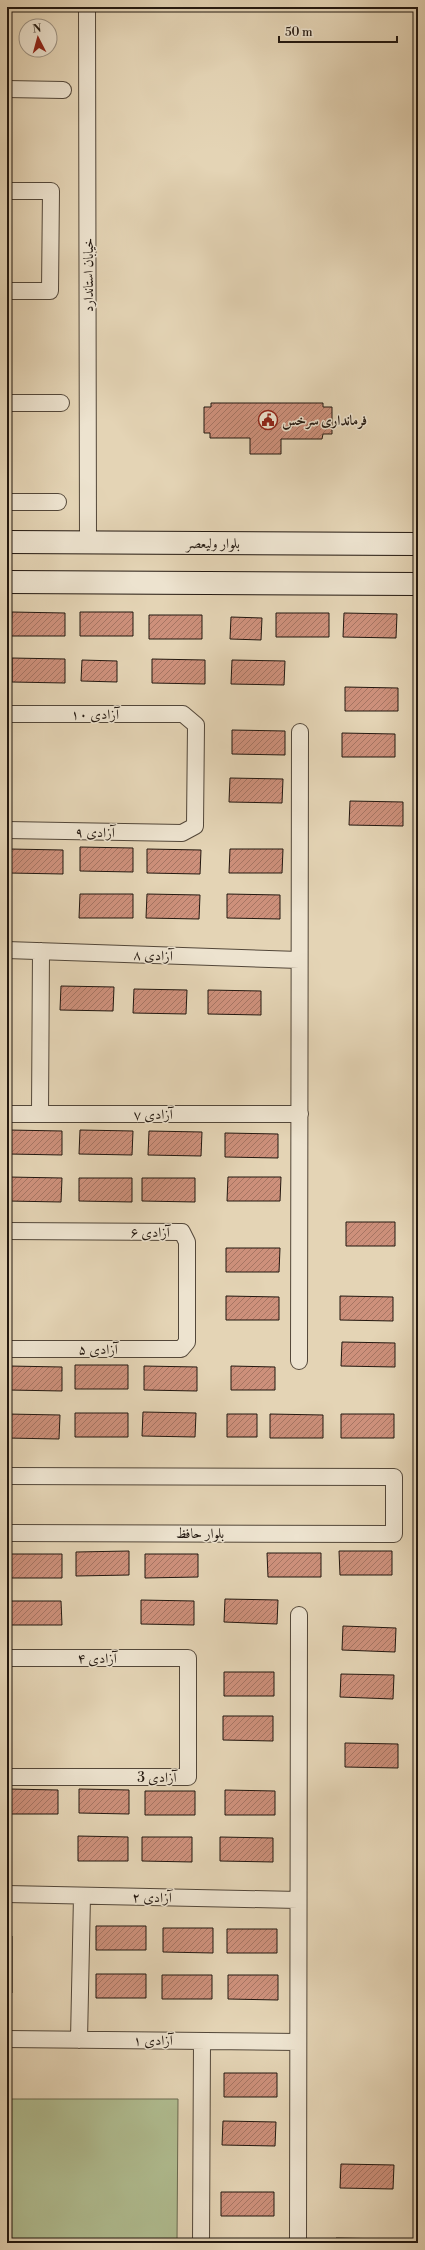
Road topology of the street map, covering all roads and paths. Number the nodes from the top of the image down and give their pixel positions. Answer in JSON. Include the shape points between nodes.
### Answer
{"nodes":[{"id":1,"x":87,"y":7,"type":"edge"},
{"id":2,"x":7,"y":89,"type":"edge"},
{"id":3,"x":63,"y":90,"type":"dead end"},
{"id":4,"x":7,"y":191,"type":"edge"},
{"id":5,"x":7,"y":291,"type":"edge"},
{"id":6,"x":7,"y":403,"type":"edge"},
{"id":7,"x":61,"y":403,"type":"dead end"},
{"id":8,"x":7,"y":502,"type":"edge"},
{"id":9,"x":58,"y":502,"type":"dead end"},
{"id":10,"x":7,"y":542,"type":"edge"},
{"id":11,"x":88,"y":542,"type":"junction"},
{"id":12,"x":418,"y":544,"type":"edge"},
{"id":13,"x":7,"y":582,"type":"edge"},
{"id":14,"x":418,"y":584,"type":"edge"},
{"id":15,"x":7,"y":714,"type":"edge"},
{"id":16,"x":300,"y":732,"type":"dead end"},
{"id":17,"x":7,"y":830,"type":"edge"},
{"id":18,"x":182,"y":833,"type":"joint"},
{"id":19,"x":7,"y":950,"type":"edge"},
{"id":20,"x":41,"y":951,"type":"junction"},
{"id":21,"x":299,"y":960,"type":"junction"},
{"id":22,"x":7,"y":1114,"type":"edge"},
{"id":23,"x":40,"y":1114,"type":"junction"},
{"id":24,"x":300,"y":1114,"type":"junction"},
{"id":25,"x":7,"y":1231,"type":"edge"},
{"id":26,"x":187,"y":1342,"type":"joint"},
{"id":27,"x":7,"y":1349,"type":"edge"},
{"id":28,"x":299,"y":1361,"type":"dead end"},
{"id":29,"x":7,"y":1476,"type":"edge"},
{"id":30,"x":7,"y":1533,"type":"edge"},
{"id":31,"x":299,"y":1615,"type":"dead end"},
{"id":32,"x":7,"y":1658,"type":"edge"},
{"id":33,"x":188,"y":1658,"type":"joint"},
{"id":34,"x":7,"y":1777,"type":"edge"},
{"id":35,"x":7,"y":1894,"type":"edge"},
{"id":36,"x":82,"y":1896,"type":"junction"},
{"id":37,"x":298,"y":1900,"type":"junction"},
{"id":38,"x":7,"y":2039,"type":"edge"},
{"id":39,"x":79,"y":2040,"type":"junction"},
{"id":40,"x":202,"y":2041,"type":"junction"},
{"id":41,"x":298,"y":2042,"type":"junction"},
{"id":42,"x":201,"y":2243,"type":"edge"},
{"id":43,"x":298,"y":2243,"type":"edge"}],
"edges":[{"from":1,"to":11,"type":"street","name":"خیابان استاندارد"},
{"from":2,"to":3,"type":"street"},
{"from":4,"to":5,"type":"street","via":[[51,191],[50,290]]},
{"from":6,"to":7,"type":"street"},
{"from":8,"to":9,"type":"street"},
{"from":10,"to":11,"type":"street","name":"بلوار ولیعصر"},
{"from":11,"to":12,"type":"street","name":"بلوار ولیعصر"},
{"from":13,"to":14,"type":"street"},
{"from":15,"to":18,"type":"street","name":"آزادی ۱۰","via":[[184,714],[196,724],[196,826]]},
{"from":16,"to":21,"type":"street"},
{"from":17,"to":18,"type":"street","name":"آزادی ۹"},
{"from":19,"to":20,"type":"street","name":"آزادی ۸"},
{"from":20,"to":21,"type":"street","name":"آزادی ۸"},
{"from":20,"to":23,"type":"street"},
{"from":21,"to":24,"type":"street"},
{"from":22,"to":23,"type":"street","name":"آزادی ۷"},
{"from":23,"to":24,"type":"street","name":"آزادی ۷"},
{"from":24,"to":28,"type":"street"},
{"from":25,"to":26,"type":"street","name":"آزادی ۶","via":[[182,1232],[187,1242]]},
{"from":26,"to":27,"type":"street","name":"آزادی ۵","via":[[181,1349]]},
{"from":29,"to":30,"type":"street","name":"بلوار حافظ","via":[[394,1477],[394,1534]]},
{"from":31,"to":37,"type":"street"},
{"from":32,"to":33,"type":"street","name":"آزادی ۴"},
{"from":33,"to":34,"type":"street","name":"آزادی 3","via":[[188,1777]]},
{"from":35,"to":36,"type":"street","name":"آزادی ۲"},
{"from":36,"to":37,"type":"street","name":"آزادی ۲"},
{"from":36,"to":39,"type":"street"},
{"from":37,"to":41,"type":"street"},
{"from":38,"to":39,"type":"street","name":"آزادی ۱"},
{"from":39,"to":40,"type":"street","name":"آزادی ۱"},
{"from":40,"to":41,"type":"street","name":"آزادی ۱"},
{"from":40,"to":42,"type":"street"},
{"from":41,"to":43,"type":"street"}]}
